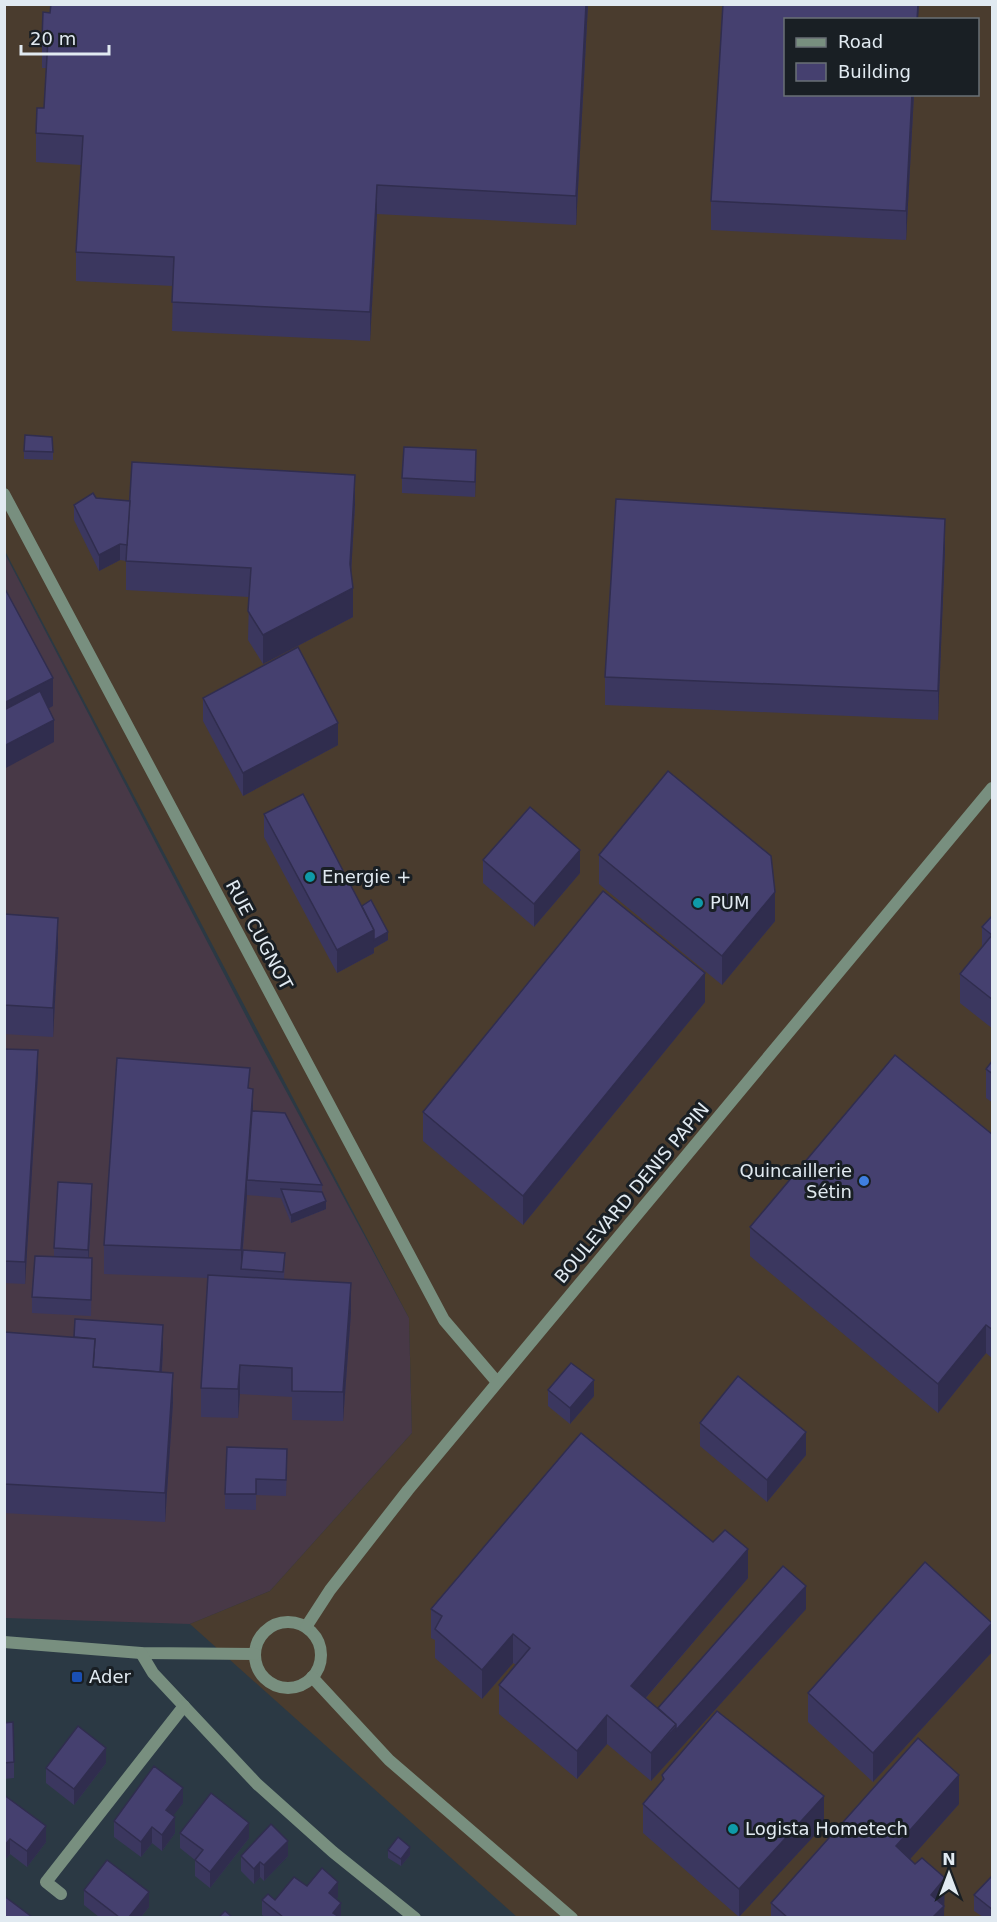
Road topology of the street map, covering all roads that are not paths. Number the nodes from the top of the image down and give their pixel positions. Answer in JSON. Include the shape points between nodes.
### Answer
{"nodes":[{"id":1,"x":4,"y":494,"type":"edge"},
{"id":2,"x":993,"y":788,"type":"edge"},
{"id":3,"x":498,"y":1383,"type":"junction"},
{"id":4,"x":306,"y":1627,"type":"junction"},
{"id":5,"x":4,"y":1642,"type":"edge"},
{"id":6,"x":141,"y":1653,"type":"junction"},
{"id":7,"x":255,"y":1654,"type":"junction"},
{"id":8,"x":312,"y":1677,"type":"junction"},
{"id":9,"x":184,"y":1706,"type":"junction"},
{"id":10,"x":61,"y":1894,"type":"dead end"},
{"id":11,"x":409,"y":1916,"type":"edge"},
{"id":12,"x":572,"y":1917,"type":"edge"}],
"edges":[{"from":1,"to":3,"type":"street","name":"RUE CUGNOT","via":[[444,1320]]},
{"from":2,"to":3,"type":"street","name":"BOULEVARD DENIS PAPIN"},
{"from":3,"to":4,"type":"street","name":"BOULEVARD DENIS PAPIN","via":[[408,1490]]},
{"from":4,"to":7,"type":"street","via":[[287,1622],[268,1628]]},
{"from":4,"to":8,"type":"street","via":[[321,1651],[318,1670]]},
{"from":5,"to":6,"type":"street"},
{"from":6,"to":7,"type":"street"},
{"from":6,"to":9,"type":"street","via":[[153,1673]]},
{"from":7,"to":8,"type":"street","via":[[262,1675],[281,1687],[303,1684]]},
{"from":8,"to":12,"type":"street","via":[[389,1760]]},
{"from":9,"to":10,"type":"street","via":[[46,1882]]},
{"from":9,"to":11,"type":"street","via":[[258,1784]]}]}
